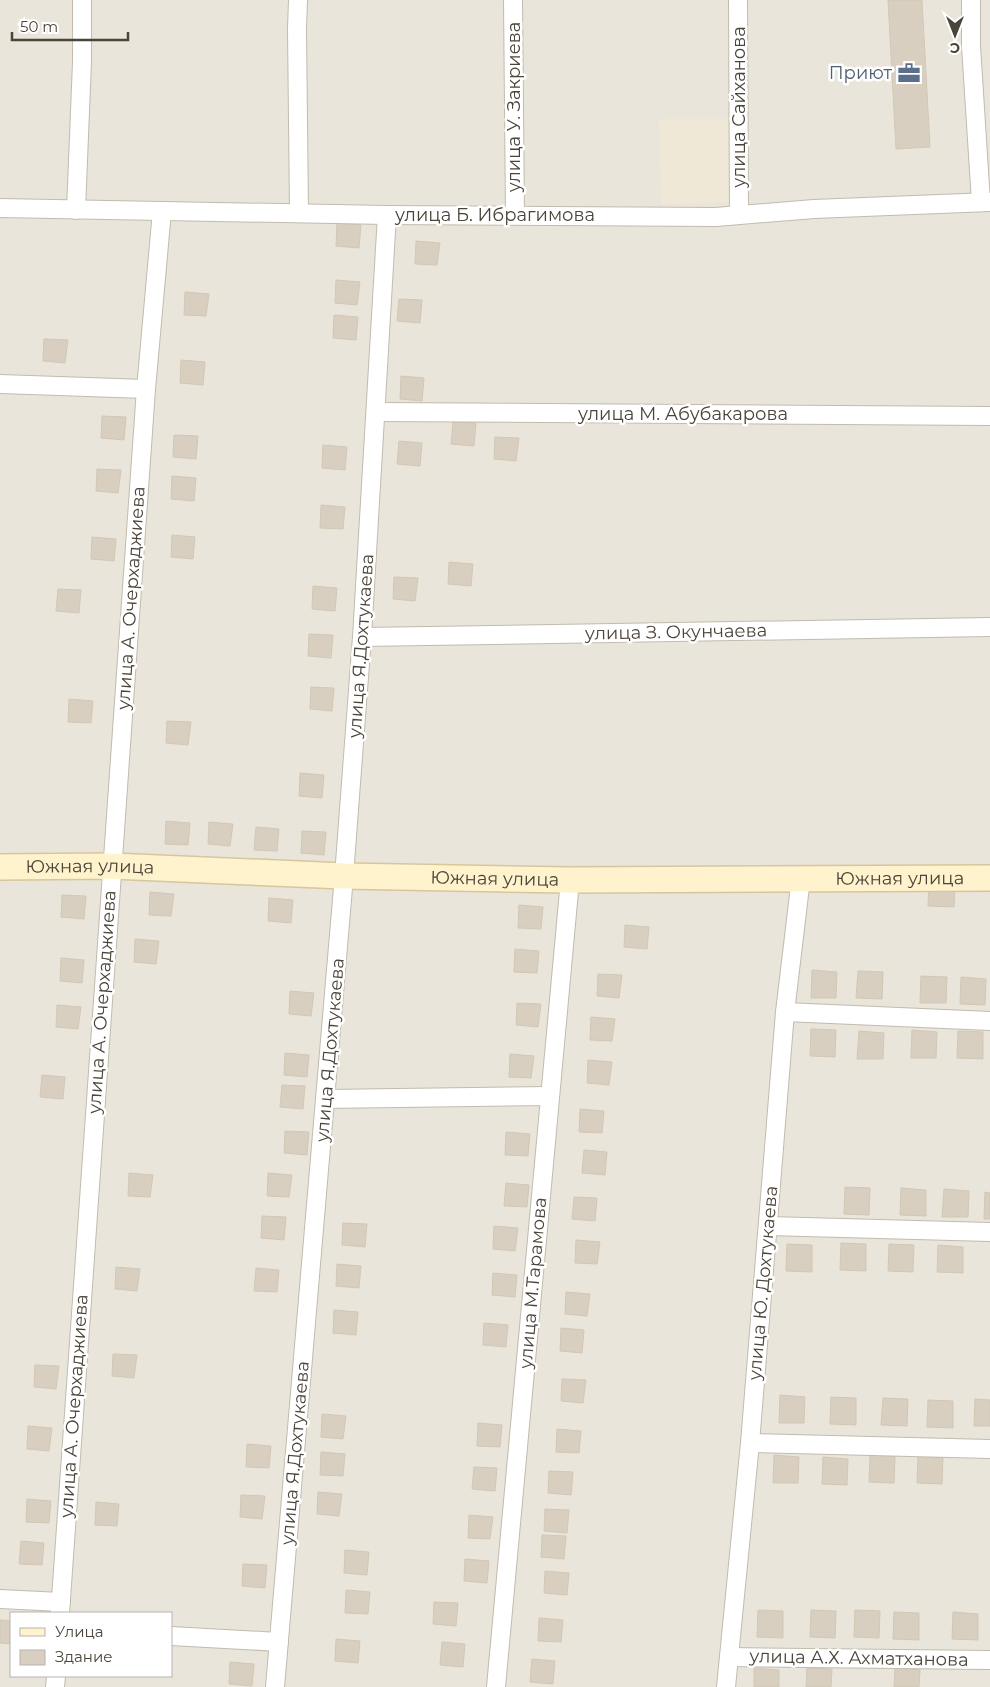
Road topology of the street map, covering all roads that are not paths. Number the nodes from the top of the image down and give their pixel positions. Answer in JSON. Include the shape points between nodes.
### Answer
{"nodes":[{"id":1,"x":82,"y":0,"type":"edge"},
{"id":2,"x":298,"y":0,"type":"edge"},
{"id":3,"x":513,"y":0,"type":"edge"},
{"id":4,"x":738,"y":0,"type":"edge"},
{"id":5,"x":971,"y":0,"type":"edge"},
{"id":6,"x":985,"y":202,"type":"edge"},
{"id":7,"x":0,"y":208,"type":"edge"},
{"id":8,"x":76,"y":210,"type":"junction"},
{"id":9,"x":162,"y":211,"type":"junction"},
{"id":10,"x":299,"y":213,"type":"junction"},
{"id":11,"x":739,"y":214,"type":"junction"},
{"id":12,"x":386,"y":215,"type":"junction"},
{"id":13,"x":515,"y":215,"type":"junction"},
{"id":14,"x":0,"y":384,"type":"edge"},
{"id":15,"x":146,"y":389,"type":"junction"},
{"id":16,"x":376,"y":412,"type":"junction"},
{"id":17,"x":990,"y":416,"type":"edge"},
{"id":18,"x":990,"y":628,"type":"edge"},
{"id":19,"x":362,"y":636,"type":"junction"},
{"id":20,"x":112,"y":866,"type":"junction"},
{"id":21,"x":0,"y":867,"type":"edge"},
{"id":22,"x":344,"y":876,"type":"junction"},
{"id":23,"x":801,"y":878,"type":"junction"},
{"id":24,"x":990,"y":878,"type":"edge"},
{"id":25,"x":570,"y":880,"type":"junction"},
{"id":26,"x":785,"y":1012,"type":"junction"},
{"id":27,"x":990,"y":1020,"type":"edge"},
{"id":28,"x":550,"y":1096,"type":"junction"},
{"id":29,"x":326,"y":1099,"type":"junction"},
{"id":30,"x":768,"y":1226,"type":"junction"},
{"id":31,"x":990,"y":1232,"type":"edge"},
{"id":32,"x":750,"y":1442,"type":"junction"},
{"id":33,"x":990,"y":1448,"type":"edge"},
{"id":34,"x":0,"y":1599,"type":"edge"},
{"id":35,"x":61,"y":1607,"type":"edge"},
{"id":36,"x":172,"y":1636,"type":"edge"},
{"id":37,"x":279,"y":1642,"type":"junction"},
{"id":38,"x":729,"y":1657,"type":"junction"},
{"id":39,"x":990,"y":1660,"type":"edge"},
{"id":40,"x":275,"y":1687,"type":"edge"},
{"id":41,"x":496,"y":1687,"type":"edge"},
{"id":42,"x":726,"y":1687,"type":"edge"}],
"edges":[{"from":1,"to":8,"type":"street"},
{"from":2,"to":10,"type":"street"},
{"from":3,"to":13,"type":"street","name":"улица У. Закриева"},
{"from":4,"to":11,"type":"street","name":"улица Сайханова"},
{"from":5,"to":6,"type":"street","via":[[971,46]]},
{"from":6,"to":11,"type":"street","name":"улица Б. Ибрагимова"},
{"from":7,"to":8,"type":"street","name":"улица Б. Ибрагимова"},
{"from":8,"to":9,"type":"street","name":"улица Б. Ибрагимова"},
{"from":9,"to":10,"type":"street","name":"улица Б. Ибрагимова"},
{"from":9,"to":15,"type":"street","name":"улица А. Очерхаджиева"},
{"from":10,"to":12,"type":"street","name":"улица Б. Ибрагимова"},
{"from":11,"to":13,"type":"street","name":"улица Б. Ибрагимова","via":[[716,217]]},
{"from":12,"to":13,"type":"street","name":"улица Б. Ибрагимова"},
{"from":12,"to":16,"type":"street","name":"улица Я.Дохтукаева"},
{"from":14,"to":15,"type":"street"},
{"from":15,"to":20,"type":"street","name":"улица А. Очерхаджиева"},
{"from":16,"to":17,"type":"street","name":"улица М. Абубакарова"},
{"from":16,"to":19,"type":"street","name":"улица Я.Дохтукаева"},
{"from":18,"to":19,"type":"street","name":"улица З. Окунчаева"},
{"from":19,"to":22,"type":"street","name":"улица Я.Дохтукаева"},
{"from":20,"to":21,"type":"main road","name":"Южная улица"},
{"from":20,"to":22,"type":"main road","name":"Южная улица"},
{"from":20,"to":35,"type":"street","name":"улица А. Очерхаджиева"},
{"from":22,"to":25,"type":"main road","name":"Южная улица"},
{"from":22,"to":29,"type":"street","name":"улица Я.Дохтукаева"},
{"from":23,"to":24,"type":"main road","name":"Южная улица"},
{"from":23,"to":25,"type":"main road","name":"Южная улица"},
{"from":23,"to":26,"type":"street","name":"улица Ю. Дохтукаева"},
{"from":25,"to":28,"type":"street","name":"улица М.Тарамова"},
{"from":26,"to":27,"type":"street"},
{"from":26,"to":30,"type":"street","name":"улица Ю. Дохтукаева"},
{"from":28,"to":29,"type":"street"},
{"from":28,"to":41,"type":"street","name":"улица М.Тарамова"},
{"from":29,"to":37,"type":"street","name":"улица Я.Дохтукаева"},
{"from":30,"to":31,"type":"street"},
{"from":30,"to":32,"type":"street","name":"улица Ю. Дохтукаева"},
{"from":32,"to":33,"type":"street"},
{"from":32,"to":38,"type":"street","name":"улица Ю. Дохтукаева"},
{"from":34,"to":35,"type":"street"},
{"from":36,"to":37,"type":"street"},
{"from":37,"to":40,"type":"street","name":"улица Я.Дохтукаева"},
{"from":38,"to":39,"type":"street","name":"улица А.Х. Ахматханова"},
{"from":38,"to":42,"type":"street","name":"улица Ю. Дохтукаева"}]}
